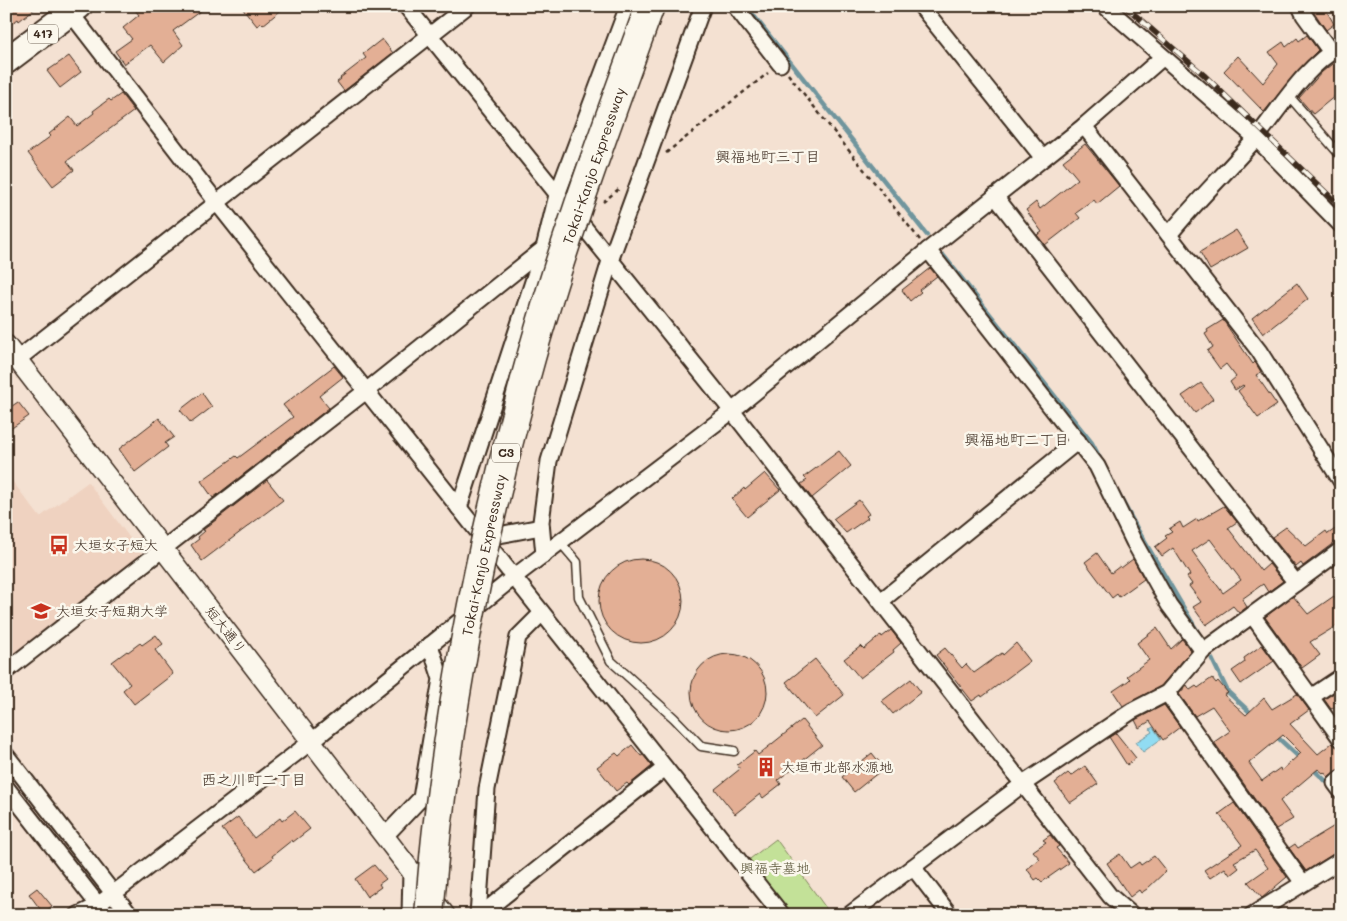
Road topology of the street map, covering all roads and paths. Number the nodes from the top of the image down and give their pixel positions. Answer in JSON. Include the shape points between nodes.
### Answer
{"nodes":[{"id":1,"x":406,"y":6,"type":"edge"},
{"id":2,"x":467,"y":6,"type":"edge"},
{"id":3,"x":628,"y":6,"type":"edge"},
{"id":4,"x":650,"y":6,"type":"edge"},
{"id":5,"x":703,"y":6,"type":"edge"},
{"id":6,"x":735,"y":6,"type":"edge"},
{"id":7,"x":921,"y":6,"type":"edge"},
{"id":8,"x":1105,"y":6,"type":"edge"},
{"id":9,"x":1300,"y":6,"type":"edge"},
{"id":10,"x":72,"y":8,"type":"edge"},
{"id":11,"x":430,"y":37,"type":"junction"},
{"id":12,"x":1336,"y":49,"type":"edge"},
{"id":13,"x":1163,"y":58,"type":"junction"},
{"id":14,"x":6,"y":61,"type":"edge"},
{"id":15,"x":780,"y":64,"type":"junction"},
{"id":16,"x":1289,"y":96,"type":"junction"},
{"id":17,"x":1084,"y":126,"type":"junction"},
{"id":18,"x":1256,"y":138,"type":"junction"},
{"id":19,"x":1341,"y":156,"type":"edge"},
{"id":20,"x":1043,"y":158,"type":"junction"},
{"id":21,"x":643,"y":170,"type":"junction"},
{"id":22,"x":557,"y":195,"type":"junction"},
{"id":23,"x":995,"y":196,"type":"junction"},
{"id":24,"x":218,"y":204,"type":"junction"},
{"id":25,"x":578,"y":221,"type":"junction"},
{"id":26,"x":1341,"y":225,"type":"edge"},
{"id":27,"x":1169,"y":235,"type":"junction"},
{"id":28,"x":544,"y":248,"type":"junction"},
{"id":29,"x":928,"y":250,"type":"junction"},
{"id":30,"x":610,"y":261,"type":"junction"},
{"id":31,"x":12,"y":352,"type":"edge"},
{"id":32,"x":366,"y":391,"type":"junction"},
{"id":33,"x":732,"y":411,"type":"junction"},
{"id":34,"x":1078,"y":441,"type":"junction"},
{"id":35,"x":1341,"y":481,"type":"edge"},
{"id":36,"x":459,"y":508,"type":"junction"},
{"id":37,"x":542,"y":528,"type":"junction"},
{"id":38,"x":483,"y":538,"type":"junction"},
{"id":39,"x":560,"y":542,"type":"junction"},
{"id":40,"x":164,"y":550,"type":"junction"},
{"id":41,"x":1341,"y":550,"type":"edge"},
{"id":42,"x":544,"y":555,"type":"junction"},
{"id":43,"x":514,"y":577,"type":"junction"},
{"id":44,"x":1296,"y":583,"type":"junction"},
{"id":45,"x":880,"y":601,"type":"junction"},
{"id":46,"x":542,"y":612,"type":"junction"},
{"id":47,"x":1252,"y":615,"type":"junction"},
{"id":48,"x":430,"y":646,"type":"junction"},
{"id":49,"x":1203,"y":651,"type":"junction"},
{"id":50,"x":6,"y":671,"type":"edge"},
{"id":51,"x":1341,"y":677,"type":"edge"},
{"id":52,"x":1167,"y":693,"type":"junction"},
{"id":53,"x":1311,"y":697,"type":"junction"},
{"id":54,"x":1341,"y":739,"type":"edge"},
{"id":55,"x":312,"y":741,"type":"junction"},
{"id":56,"x":734,"y":751,"type":"dead end"},
{"id":57,"x":6,"y":755,"type":"edge"},
{"id":58,"x":665,"y":768,"type":"junction"},
{"id":59,"x":1341,"y":778,"type":"edge"},
{"id":60,"x":1023,"y":784,"type":"junction"},
{"id":61,"x":6,"y":787,"type":"edge"},
{"id":62,"x":1341,"y":791,"type":"edge"},
{"id":63,"x":384,"y":836,"type":"junction"},
{"id":64,"x":1341,"y":860,"type":"edge"},
{"id":65,"x":913,"y":867,"type":"junction"},
{"id":66,"x":412,"y":871,"type":"junction"},
{"id":67,"x":1303,"y":884,"type":"junction"},
{"id":68,"x":105,"y":903,"type":"edge"},
{"id":69,"x":78,"y":915,"type":"edge"},
{"id":70,"x":130,"y":915,"type":"edge"},
{"id":71,"x":410,"y":915,"type":"edge"},
{"id":72,"x":429,"y":915,"type":"edge"},
{"id":73,"x":445,"y":915,"type":"edge"},
{"id":74,"x":479,"y":915,"type":"edge"},
{"id":75,"x":782,"y":915,"type":"edge"},
{"id":76,"x":849,"y":915,"type":"edge"},
{"id":77,"x":950,"y":915,"type":"edge"},
{"id":78,"x":1132,"y":915,"type":"edge"},
{"id":79,"x":1252,"y":915,"type":"edge"}],
"edges":[{"from":1,"to":11,"type":"street"},
{"from":2,"to":11,"type":"street"},
{"from":3,"to":22,"type":"street"},
{"from":4,"to":72,"type":"highway","name":"Tokai-Kanjo Expressway","number":"C3","bridge":true,"via":[[567,244],[522,389],[488,527],[458,679]]},
{"from":5,"to":21,"type":"street"},
{"from":6,"to":15,"type":"street"},
{"from":7,"to":20,"type":"street"},
{"from":8,"to":13,"type":"street"},
{"from":9,"to":12,"type":"street","via":[[1304,15]]},
{"from":10,"to":14,"type":"highway","number":"417"},
{"from":10,"to":24,"type":"street"},
{"from":11,"to":22,"type":"street"},
{"from":11,"to":24,"type":"street"},
{"from":12,"to":16,"type":"street","via":[[1304,77]]},
{"from":13,"to":17,"type":"street"},
{"from":13,"to":18,"type":"street"},
{"from":15,"to":21,"type":"path"},
{"from":15,"to":29,"type":"path"},
{"from":16,"to":18,"type":"street"},
{"from":16,"to":19,"type":"lane"},
{"from":17,"to":20,"type":"street"},
{"from":17,"to":27,"type":"street"},
{"from":18,"to":26,"type":"street"},
{"from":18,"to":27,"type":"street"},
{"from":20,"to":23,"type":"street"},
{"from":21,"to":25,"type":"path"},
{"from":21,"to":30,"type":"street"},
{"from":22,"to":25,"type":"street"},
{"from":22,"to":28,"type":"street"},
{"from":23,"to":29,"type":"street"},
{"from":23,"to":44,"type":"street"},
{"from":24,"to":31,"type":"street"},
{"from":24,"to":32,"type":"street"},
{"from":25,"to":28,"type":"street"},
{"from":25,"to":30,"type":"street"},
{"from":27,"to":35,"type":"street","via":[[1259,350]]},
{"from":28,"to":32,"type":"street"},
{"from":28,"to":36,"type":"street"},
{"from":29,"to":33,"type":"street"},
{"from":29,"to":34,"type":"street"},
{"from":30,"to":33,"type":"street"},
{"from":30,"to":37,"type":"street","via":[[549,461]]},
{"from":31,"to":40,"type":"street","name":"短大通り"},
{"from":32,"to":36,"type":"street"},
{"from":32,"to":40,"type":"street"},
{"from":33,"to":39,"type":"street"},
{"from":33,"to":45,"type":"street"},
{"from":34,"to":45,"type":"street"},
{"from":34,"to":49,"type":"street","via":[[1097,466],[1169,605]]},
{"from":36,"to":38,"type":"street"},
{"from":37,"to":38,"type":"street"},
{"from":37,"to":42,"type":"street"},
{"from":38,"to":43,"type":"street"},
{"from":39,"to":42,"type":"street"},
{"from":39,"to":56,"type":"lane","via":[[577,562],[579,597],[610,661],[701,746]]},
{"from":40,"to":50,"type":"street"},
{"from":40,"to":55,"type":"street","name":"短大通り"},
{"from":41,"to":44,"type":"street"},
{"from":42,"to":43,"type":"street"},
{"from":43,"to":46,"type":"street"},
{"from":43,"to":48,"type":"street"},
{"from":44,"to":47,"type":"street"},
{"from":45,"to":60,"type":"street"},
{"from":46,"to":58,"type":"street"},
{"from":46,"to":74,"type":"street","via":[[518,636],[487,789]]},
{"from":47,"to":49,"type":"street"},
{"from":47,"to":53,"type":"street"},
{"from":48,"to":55,"type":"street"},
{"from":48,"to":63,"type":"street","via":[[441,679],[421,798]]},
{"from":49,"to":52,"type":"street"},
{"from":51,"to":53,"type":"street"},
{"from":52,"to":60,"type":"street","via":[[1132,711]]},
{"from":52,"to":67,"type":"street"},
{"from":53,"to":54,"type":"street"},
{"from":55,"to":63,"type":"street","name":"短大通り"},
{"from":55,"to":68,"type":"street"},
{"from":57,"to":68,"type":"street"},
{"from":58,"to":74,"type":"street"},
{"from":58,"to":75,"type":"street"},
{"from":59,"to":62,"type":"street","via":[[1335,783]]},
{"from":60,"to":65,"type":"street"},
{"from":60,"to":78,"type":"street","via":[[1110,896]]},
{"from":61,"to":68,"type":"street"},
{"from":63,"to":66,"type":"street","name":"短大通り"},
{"from":64,"to":67,"type":"street"},
{"from":65,"to":76,"type":"street"},
{"from":65,"to":77,"type":"street"},
{"from":66,"to":71,"type":"street"},
{"from":66,"to":73,"type":"street","name":"短大通り"},
{"from":67,"to":79,"type":"street"},
{"from":68,"to":69,"type":"street"},
{"from":68,"to":70,"type":"street"}]}
